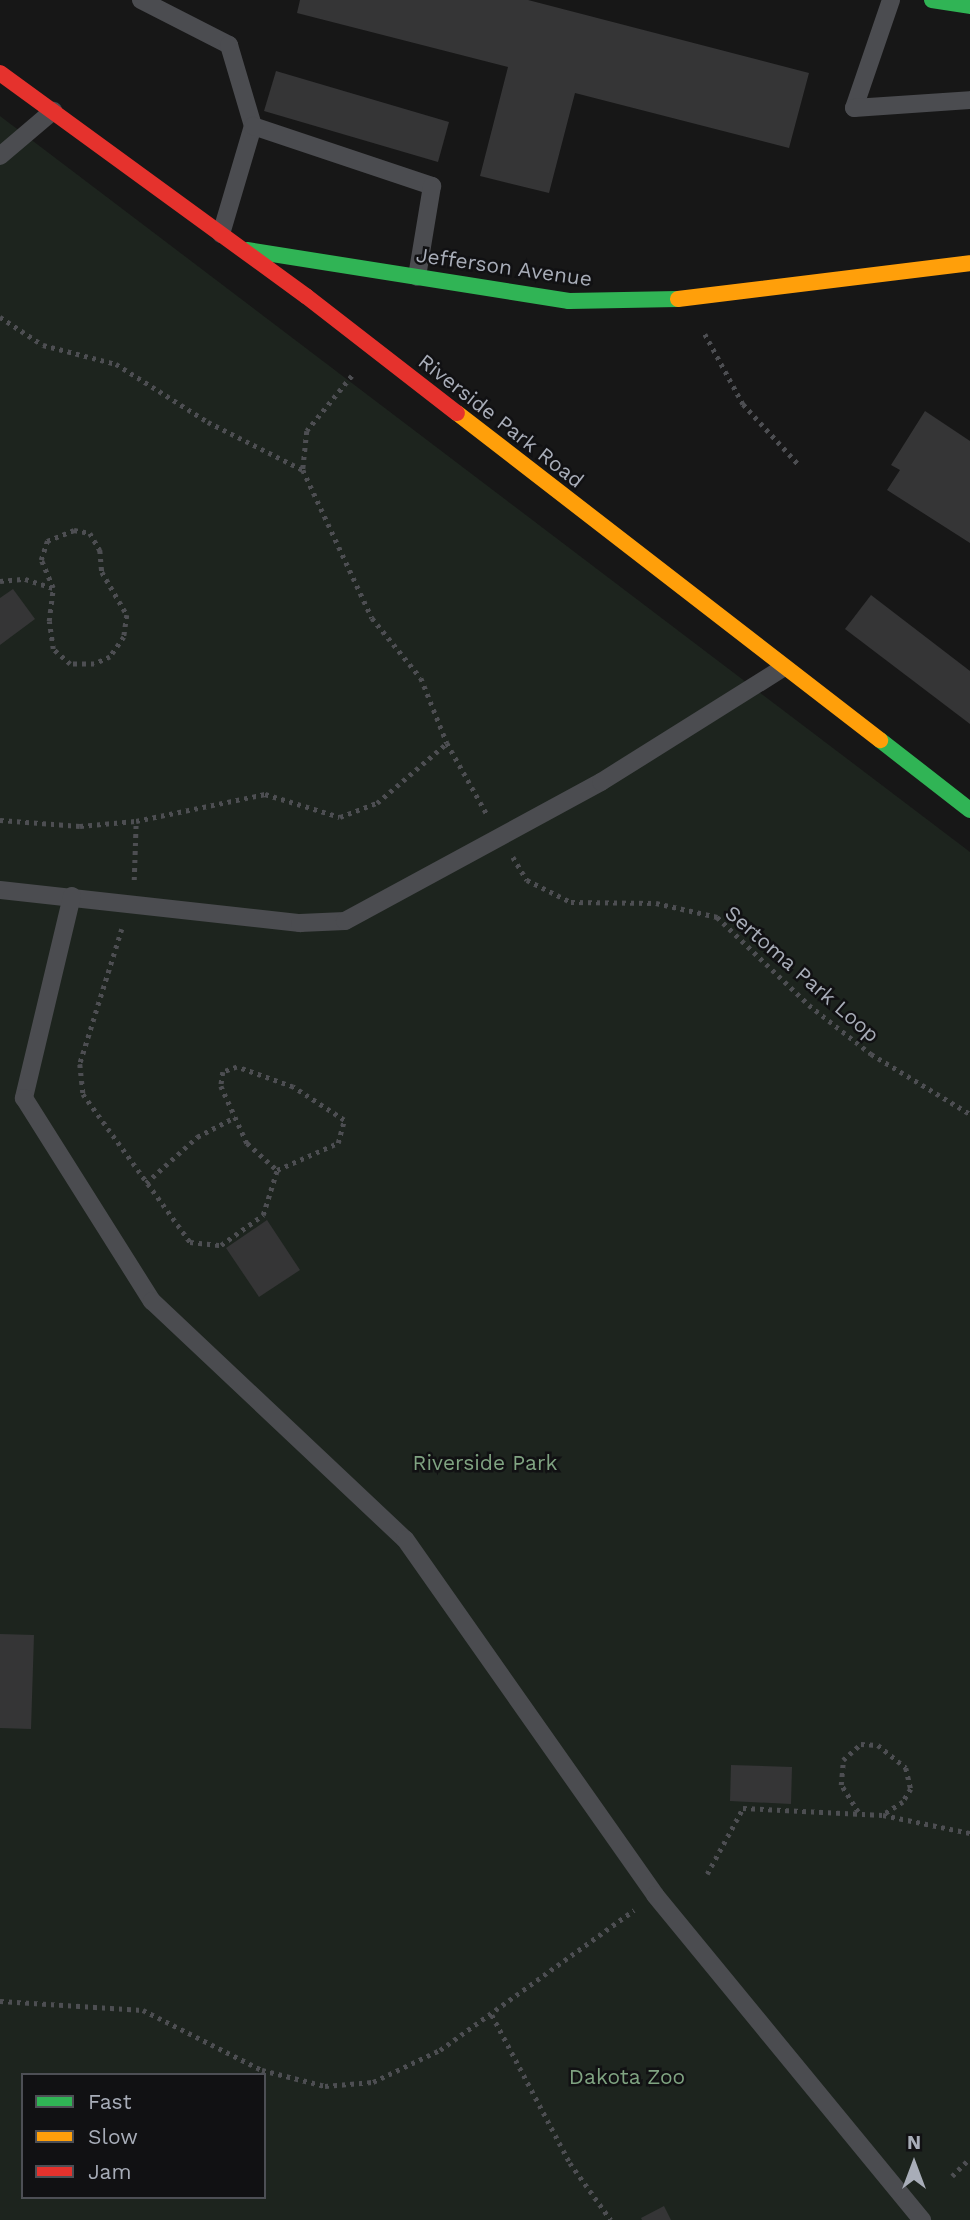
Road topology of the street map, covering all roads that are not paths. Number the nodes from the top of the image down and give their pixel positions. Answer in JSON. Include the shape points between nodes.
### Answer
{"nodes":[{"id":1,"x":142,"y":0,"type":"edge"},
{"id":2,"x":891,"y":0,"type":"edge"},
{"id":3,"x":932,"y":0,"type":"edge"},
{"id":4,"x":970,"y":6,"type":"edge"},
{"id":5,"x":0,"y":73,"type":"edge"},
{"id":6,"x":970,"y":100,"type":"edge"},
{"id":7,"x":53,"y":111,"type":"junction"},
{"id":8,"x":254,"y":126,"type":"junction"},
{"id":9,"x":0,"y":156,"type":"edge"},
{"id":10,"x":221,"y":234,"type":"junction"},
{"id":11,"x":242,"y":249,"type":"junction"},
{"id":12,"x":970,"y":263,"type":"edge"},
{"id":13,"x":417,"y":277,"type":"junction"},
{"id":14,"x":783,"y":668,"type":"junction"},
{"id":15,"x":970,"y":810,"type":"edge"},
{"id":16,"x":0,"y":890,"type":"edge"},
{"id":17,"x":72,"y":896,"type":"junction"},
{"id":18,"x":922,"y":2220,"type":"edge"}],
"edges":[{"from":1,"to":8,"type":"lane","via":[[229,45]]},
{"from":2,"to":6,"type":"lane","via":[[854,108]]},
{"from":3,"to":4,"type":"main road"},
{"from":5,"to":7,"type":"main road","name":"Riverside Park Road"},
{"from":7,"to":9,"type":"lane"},
{"from":7,"to":10,"type":"main road","name":"Riverside Park Road"},
{"from":8,"to":10,"type":"lane"},
{"from":8,"to":13,"type":"lane","via":[[432,186]]},
{"from":10,"to":11,"type":"main road","name":"Riverside Park Road"},
{"from":11,"to":13,"type":"main road","name":"Jefferson Avenue"},
{"from":11,"to":14,"type":"main road","name":"Riverside Park Road"},
{"from":12,"to":13,"type":"main road","name":"Jefferson Avenue","via":[[698,299],[569,301]]},
{"from":14,"to":15,"type":"main road","name":"Riverside Park Road"},
{"from":14,"to":17,"type":"lane","via":[[501,838],[345,921],[300,923]]},
{"from":16,"to":17,"type":"lane"},
{"from":17,"to":18,"type":"lane","via":[[24,1098],[152,1301],[405,1539],[655,1895]]}]}
